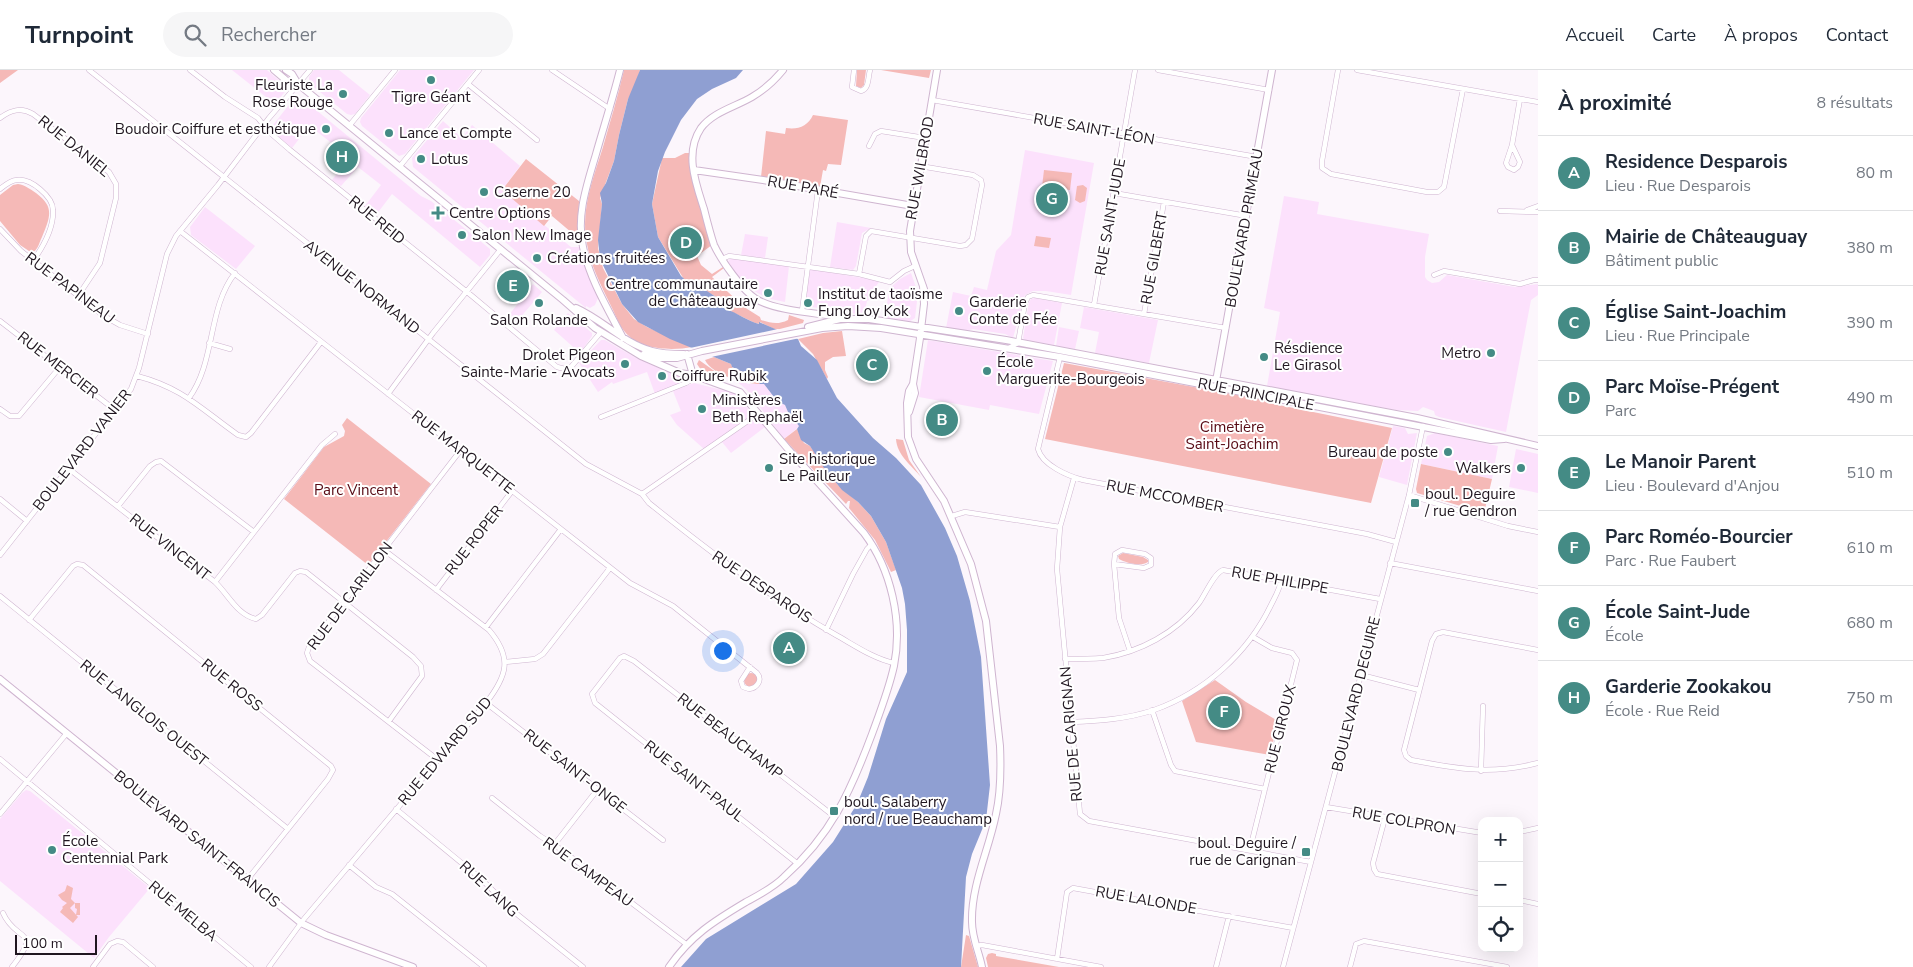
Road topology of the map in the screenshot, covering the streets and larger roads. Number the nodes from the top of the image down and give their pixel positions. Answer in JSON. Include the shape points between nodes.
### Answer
{"nodes":[{"id":1,"x":89,"y":70,"type":"edge"},
{"id":2,"x":190,"y":70,"type":"edge"},
{"id":3,"x":274,"y":70,"type":"edge"},
{"id":4,"x":286,"y":70,"type":"edge"},
{"id":5,"x":310,"y":70,"type":"edge"},
{"id":6,"x":395,"y":70,"type":"edge"},
{"id":7,"x":479,"y":70,"type":"edge"},
{"id":8,"x":552,"y":70,"type":"edge"},
{"id":9,"x":620,"y":70,"type":"edge"},
{"id":10,"x":783,"y":70,"type":"edge"},
{"id":11,"x":854,"y":70,"type":"edge"},
{"id":12,"x":870,"y":70,"type":"edge"},
{"id":13,"x":937,"y":70,"type":"edge"},
{"id":14,"x":1135,"y":70,"type":"edge"},
{"id":15,"x":1158,"y":70,"type":"edge"},
{"id":16,"x":1272,"y":70,"type":"edge"},
{"id":17,"x":1338,"y":70,"type":"edge"},
{"id":18,"x":1357,"y":70,"type":"edge"},
{"id":19,"x":298,"y":84,"type":"junction"},
{"id":20,"x":468,"y":84,"type":"junction"},
{"id":21,"x":1463,"y":89,"type":"junction"},
{"id":22,"x":1269,"y":90,"type":"junction"},
{"id":23,"x":1520,"y":99,"type":"junction"},
{"id":24,"x":932,"y":100,"type":"junction"},
{"id":25,"x":1538,"y":102,"type":"edge"},
{"id":26,"x":610,"y":109,"type":"junction"},
{"id":27,"x":0,"y":118,"type":"edge"},
{"id":28,"x":264,"y":126,"type":"junction"},
{"id":29,"x":350,"y":126,"type":"junction"},
{"id":30,"x":1124,"y":134,"type":"junction"},
{"id":31,"x":925,"y":138,"type":"junction"},
{"id":32,"x":537,"y":140,"type":"dead end"},
{"id":33,"x":1512,"y":145,"type":"junction"},
{"id":34,"x":869,"y":146,"type":"dead end"},
{"id":35,"x":1257,"y":157,"type":"junction"},
{"id":36,"x":400,"y":166,"type":"junction"},
{"id":37,"x":920,"y":166,"type":"junction"},
{"id":38,"x":694,"y":170,"type":"junction"},
{"id":39,"x":224,"y":177,"type":"junction"},
{"id":40,"x":0,"y":189,"type":"edge"},
{"id":41,"x":818,"y":190,"type":"junction"},
{"id":42,"x":1114,"y":193,"type":"junction"},
{"id":43,"x":1164,"y":202,"type":"junction"},
{"id":44,"x":913,"y":206,"type":"junction"},
{"id":45,"x":1538,"y":206,"type":"edge"},
{"id":46,"x":1500,"y":211,"type":"dead end"},
{"id":47,"x":1526,"y":211,"type":"junction"},
{"id":48,"x":1538,"y":212,"type":"edge"},
{"id":49,"x":1247,"y":216,"type":"junction"},
{"id":50,"x":0,"y":228,"type":"edge"},
{"id":51,"x":180,"y":231,"type":"junction"},
{"id":52,"x":909,"y":236,"type":"junction"},
{"id":53,"x":501,"y":249,"type":"junction"},
{"id":54,"x":722,"y":258,"type":"junction"},
{"id":55,"x":33,"y":261,"type":"junction"},
{"id":56,"x":808,"y":266,"type":"junction"},
{"id":57,"x":915,"y":266,"type":"junction"},
{"id":58,"x":235,"y":273,"type":"junction"},
{"id":59,"x":859,"y":274,"type":"junction"},
{"id":60,"x":1434,"y":275,"type":"dead end"},
{"id":61,"x":1538,"y":280,"type":"edge"},
{"id":62,"x":466,"y":292,"type":"junction"},
{"id":63,"x":78,"y":296,"type":"junction"},
{"id":64,"x":1094,"y":304,"type":"junction"},
{"id":65,"x":802,"y":310,"type":"junction"},
{"id":66,"x":610,"y":313,"type":"junction"},
{"id":67,"x":1144,"y":314,"type":"junction"},
{"id":68,"x":849,"y":318,"type":"junction"},
{"id":69,"x":0,"y":321,"type":"edge"},
{"id":70,"x":1226,"y":328,"type":"junction"},
{"id":71,"x":603,"y":329,"type":"junction"},
{"id":72,"x":922,"y":330,"type":"junction"},
{"id":73,"x":787,"y":333,"type":"junction"},
{"id":74,"x":148,"y":334,"type":"junction"},
{"id":75,"x":623,"y":338,"type":"junction"},
{"id":76,"x":428,"y":339,"type":"junction"},
{"id":77,"x":321,"y":342,"type":"junction"},
{"id":78,"x":1018,"y":342,"type":"junction"},
{"id":79,"x":209,"y":343,"type":"junction"},
{"id":80,"x":1008,"y":348,"type":"junction"},
{"id":81,"x":230,"y":349,"type":"dead end"},
{"id":82,"x":633,"y":351,"type":"junction"},
{"id":83,"x":688,"y":354,"type":"junction"},
{"id":84,"x":1060,"y":357,"type":"junction"},
{"id":85,"x":60,"y":367,"type":"junction"},
{"id":86,"x":137,"y":376,"type":"junction"},
{"id":87,"x":693,"y":376,"type":"junction"},
{"id":88,"x":1216,"y":382,"type":"junction"},
{"id":89,"x":388,"y":394,"type":"junction"},
{"id":90,"x":189,"y":398,"type":"junction"},
{"id":91,"x":0,"y":410,"type":"edge"},
{"id":92,"x":115,"y":410,"type":"junction"},
{"id":93,"x":758,"y":414,"type":"junction"},
{"id":94,"x":601,"y":417,"type":"dead end"},
{"id":95,"x":1424,"y":423,"type":"junction"},
{"id":96,"x":335,"y":434,"type":"dead end"},
{"id":97,"x":1538,"y":446,"type":"edge"},
{"id":98,"x":460,"y":451,"type":"junction"},
{"id":99,"x":68,"y":469,"type":"junction"},
{"id":100,"x":1074,"y":478,"type":"junction"},
{"id":101,"x":512,"y":491,"type":"junction"},
{"id":102,"x":642,"y":494,"type":"junction"},
{"id":103,"x":1409,"y":495,"type":"junction"},
{"id":104,"x":0,"y":500,"type":"edge"},
{"id":105,"x":118,"y":506,"type":"junction"},
{"id":106,"x":952,"y":516,"type":"junction"},
{"id":107,"x":27,"y":521,"type":"junction"},
{"id":108,"x":1060,"y":528,"type":"junction"},
{"id":109,"x":561,"y":529,"type":"junction"},
{"id":110,"x":254,"y":532,"type":"junction"},
{"id":111,"x":1538,"y":532,"type":"edge"},
{"id":112,"x":1396,"y":542,"type":"junction"},
{"id":113,"x":872,"y":544,"type":"junction"},
{"id":114,"x":384,"y":550,"type":"junction"},
{"id":115,"x":0,"y":555,"type":"edge"},
{"id":116,"x":1390,"y":563,"type":"junction"},
{"id":117,"x":1114,"y":564,"type":"junction"},
{"id":118,"x":610,"y":568,"type":"junction"},
{"id":119,"x":1282,"y":580,"type":"junction"},
{"id":120,"x":215,"y":582,"type":"junction"},
{"id":121,"x":436,"y":590,"type":"junction"},
{"id":122,"x":1538,"y":591,"type":"edge"},
{"id":123,"x":0,"y":596,"type":"edge"},
{"id":124,"x":1380,"y":600,"type":"junction"},
{"id":125,"x":343,"y":602,"type":"junction"},
{"id":126,"x":29,"y":620,"type":"junction"},
{"id":127,"x":486,"y":628,"type":"junction"},
{"id":128,"x":826,"y":630,"type":"junction"},
{"id":129,"x":1253,"y":637,"type":"junction"},
{"id":130,"x":1538,"y":650,"type":"edge"},
{"id":131,"x":1130,"y":651,"type":"junction"},
{"id":132,"x":624,"y":656,"type":"joint"},
{"id":133,"x":1064,"y":659,"type":"junction"},
{"id":134,"x":504,"y":662,"type":"junction"},
{"id":135,"x":894,"y":663,"type":"junction"},
{"id":136,"x":750,"y":667,"type":"junction"},
{"id":137,"x":1361,"y":675,"type":"junction"},
{"id":138,"x":0,"y":679,"type":"edge"},
{"id":139,"x":1419,"y":690,"type":"junction"},
{"id":140,"x":486,"y":702,"type":"junction"},
{"id":141,"x":1483,"y":706,"type":"dead end"},
{"id":142,"x":1152,"y":710,"type":"junction"},
{"id":143,"x":389,"y":721,"type":"junction"},
{"id":144,"x":1071,"y":722,"type":"junction"},
{"id":145,"x":67,"y":733,"type":"junction"},
{"id":146,"x":0,"y":759,"type":"edge"},
{"id":147,"x":438,"y":760,"type":"junction"},
{"id":148,"x":1538,"y":763,"type":"edge"},
{"id":149,"x":1481,"y":770,"type":"junction"},
{"id":150,"x":27,"y":782,"type":"junction"},
{"id":151,"x":598,"y":789,"type":"junction"},
{"id":152,"x":1265,"y":789,"type":"junction"},
{"id":153,"x":492,"y":798,"type":"dead end"},
{"id":154,"x":1326,"y":807,"type":"junction"},
{"id":155,"x":396,"y":809,"type":"junction"},
{"id":156,"x":0,"y":814,"type":"edge"},
{"id":157,"x":835,"y":817,"type":"junction"},
{"id":158,"x":1385,"y":818,"type":"junction"},
{"id":159,"x":1538,"y":828,"type":"edge"},
{"id":160,"x":288,"y":829,"type":"junction"},
{"id":161,"x":1523,"y":831,"type":"edge"},
{"id":162,"x":1478,"y":832,"type":"edge"},
{"id":163,"x":663,"y":840,"type":"dead end"},
{"id":164,"x":554,"y":845,"type":"junction"},
{"id":165,"x":1250,"y":849,"type":"junction"},
{"id":166,"x":1311,"y":862,"type":"junction"},
{"id":167,"x":798,"y":864,"type":"junction"},
{"id":168,"x":349,"y":865,"type":"junction"},
{"id":169,"x":247,"y":880,"type":"junction"},
{"id":170,"x":1478,"y":893,"type":"edge"},
{"id":171,"x":1523,"y":901,"type":"edge"},
{"id":172,"x":1538,"y":904,"type":"edge"},
{"id":173,"x":3,"y":913,"type":"dead end"},
{"id":174,"x":1229,"y":916,"type":"junction"},
{"id":175,"x":301,"y":924,"type":"junction"},
{"id":176,"x":1293,"y":928,"type":"junction"},
{"id":177,"x":686,"y":944,"type":"junction"},
{"id":178,"x":976,"y":946,"type":"junction"},
{"id":179,"x":1057,"y":959,"type":"junction"},
{"id":180,"x":12,"y":967,"type":"edge"},
{"id":181,"x":93,"y":967,"type":"edge"},
{"id":182,"x":153,"y":967,"type":"edge"},
{"id":183,"x":251,"y":967,"type":"edge"},
{"id":184,"x":270,"y":967,"type":"edge"},
{"id":185,"x":413,"y":967,"type":"edge"},
{"id":186,"x":484,"y":967,"type":"edge"},
{"id":187,"x":583,"y":967,"type":"edge"},
{"id":188,"x":669,"y":967,"type":"edge"},
{"id":189,"x":982,"y":967,"type":"edge"},
{"id":190,"x":1101,"y":967,"type":"edge"},
{"id":191,"x":1216,"y":967,"type":"edge"},
{"id":192,"x":1283,"y":967,"type":"edge"},
{"id":193,"x":1350,"y":967,"type":"edge"},
{"id":194,"x":1507,"y":967,"type":"edge"}],
"edges":[{"from":1,"to":39,"type":"street","name":"AVENUE NORMAND"},
{"from":2,"to":28,"type":"street","name":"RUE REID"},
{"from":3,"to":19,"type":"street","via":[[287,81]]},
{"from":4,"to":19,"type":"street"},
{"from":5,"to":19,"type":"street","name":"BOULEVARD VANIER"},
{"from":6,"to":29,"type":"street"},
{"from":7,"to":20,"type":"street"},
{"from":8,"to":26,"type":"street"},
{"from":9,"to":26,"type":"street"},
{"from":10,"to":38,"type":"street","name":"RUE PRINCIPALE","via":[[759,93],[705,123],[694,142]]},
{"from":11,"to":12,"type":"street","via":[[852,87],[859,91],[866,88]]},
{"from":13,"to":24,"type":"street","name":"RUE WILBROD"},
{"from":14,"to":30,"type":"street","name":"RUE SAINT-JUDE"},
{"from":15,"to":22,"type":"street"},
{"from":16,"to":22,"type":"street","name":"BOULEVARD PRIMEAU"},
{"from":17,"to":21,"type":"street","via":[[1322,168],[1331,174],[1427,192],[1438,192],[1444,187]]},
{"from":18,"to":21,"type":"street"},
{"from":19,"to":28,"type":"street","name":"BOULEVARD VANIER"},
{"from":19,"to":29,"type":"street"},
{"from":20,"to":32,"type":"street"},
{"from":20,"to":36,"type":"street"},
{"from":21,"to":23,"type":"street"},
{"from":22,"to":35,"type":"street","name":"BOULEVARD PRIMEAU"},
{"from":23,"to":25,"type":"street"},
{"from":23,"to":33,"type":"street"},
{"from":24,"to":30,"type":"street","name":"RUE SAINT-LÉON"},
{"from":24,"to":31,"type":"street","name":"RUE WILBROD"},
{"from":26,"to":66,"type":"street","via":[[585,191],[580,224],[587,264]]},
{"from":27,"to":63,"type":"street","name":"RUE DANIEL","via":[[15,110],[26,110],[99,163],[114,180],[116,198],[100,263]]},
{"from":28,"to":39,"type":"street","name":"BOULEVARD VANIER"},
{"from":28,"to":62,"type":"street","name":"RUE REID"},
{"from":29,"to":36,"type":"street"},
{"from":30,"to":35,"type":"street","name":"RUE SAINT-LÉON"},
{"from":30,"to":42,"type":"street","name":"RUE SAINT-JUDE"},
{"from":31,"to":34,"type":"street","via":[[881,131],[874,134]]},
{"from":31,"to":37,"type":"street","name":"RUE WILBROD"},
{"from":33,"to":33,"type":"street","via":[[1506,163],[1514,170],[1520,162]]},
{"from":35,"to":49,"type":"street","name":"BOULEVARD PRIMEAU"},
{"from":36,"to":53,"type":"street"},
{"from":37,"to":44,"type":"street","name":"RUE WILBROD"},
{"from":37,"to":52,"type":"street","via":[[974,175],[982,185],[973,236],[968,244],[960,246]]},
{"from":38,"to":41,"type":"street","name":"RUE PARÉ"},
{"from":38,"to":54,"type":"street","name":"RUE PRINCIPALE","via":[[714,243]]},
{"from":39,"to":51,"type":"street","name":"BOULEVARD VANIER"},
{"from":39,"to":76,"type":"street","name":"AVENUE NORMAND"},
{"from":40,"to":55,"type":"street","via":[[15,180],[24,180],[51,202],[50,226]]},
{"from":41,"to":44,"type":"street","name":"RUE PARÉ"},
{"from":41,"to":56,"type":"street"},
{"from":42,"to":43,"type":"street"},
{"from":42,"to":64,"type":"street","name":"RUE SAINT-JUDE"},
{"from":43,"to":49,"type":"street"},
{"from":43,"to":67,"type":"street","name":"RUE GILBERT"},
{"from":44,"to":52,"type":"street","name":"RUE WILBROD"},
{"from":45,"to":47,"type":"street"},
{"from":46,"to":47,"type":"street"},
{"from":47,"to":48,"type":"street"},
{"from":49,"to":70,"type":"street","name":"BOULEVARD PRIMEAU"},
{"from":50,"to":55,"type":"street","name":"RUE PAPINEAU"},
{"from":51,"to":58,"type":"street","name":"RUE MARQUETTE"},
{"from":51,"to":74,"type":"street","name":"BOULEVARD VANIER","via":[[169,249]]},
{"from":52,"to":57,"type":"street","name":"RUE WILBROD"},
{"from":52,"to":59,"type":"street","via":[[870,232],[865,240]]},
{"from":53,"to":62,"type":"street"},
{"from":53,"to":71,"type":"street","via":[[585,321]]},
{"from":54,"to":56,"type":"street","via":[[729,256]]},
{"from":54,"to":65,"type":"street","name":"RUE PRINCIPALE","via":[[753,297],[769,304]]},
{"from":55,"to":63,"type":"street","name":"RUE PAPINEAU"},
{"from":56,"to":59,"type":"street"},
{"from":56,"to":65,"type":"street"},
{"from":57,"to":59,"type":"street","via":[[904,270],[890,282]]},
{"from":57,"to":72,"type":"street","name":"RUE WILBROD","via":[[923,286]]},
{"from":58,"to":77,"type":"street","name":"RUE MARQUETTE"},
{"from":58,"to":79,"type":"street","via":[[222,294]]},
{"from":60,"to":61,"type":"street","via":[[1444,271],[1520,284]]},
{"from":62,"to":71,"type":"street","name":"RUE REID","via":[[555,365],[565,369],[573,365]]},
{"from":62,"to":76,"type":"street"},
{"from":63,"to":74,"type":"street","name":"RUE PAPINEAU","via":[[115,323]]},
{"from":64,"to":67,"type":"street"},
{"from":64,"to":78,"type":"street","via":[[1031,296],[1025,303]]},
{"from":65,"to":68,"type":"street","name":"RUE PRINCIPALE"},
{"from":66,"to":71,"type":"street"},
{"from":66,"to":75,"type":"street"},
{"from":67,"to":70,"type":"street"},
{"from":68,"to":72,"type":"street","name":"RUE PRINCIPALE","via":[[877,320]]},
{"from":68,"to":73,"type":"street","name":"RUE PRINCIPALE"},
{"from":69,"to":85,"type":"street","name":"RUE MERCIER"},
{"from":70,"to":88,"type":"street","name":"BOULEVARD PRIMEAU"},
{"from":71,"to":75,"type":"street"},
{"from":71,"to":82,"type":"street"},
{"from":72,"to":73,"type":"street","name":"RUE PRINCIPALE","via":[[853,326]]},
{"from":72,"to":78,"type":"street","name":"RUE PRINCIPALE"},
{"from":72,"to":80,"type":"street","name":"RUE PRINCIPALE"},
{"from":72,"to":106,"type":"street","name":"RUE WILBROD","via":[[907,430],[916,459]]},
{"from":73,"to":83,"type":"street"},
{"from":74,"to":86,"type":"street","name":"BOULEVARD VANIER"},
{"from":75,"to":83,"type":"street","via":[[665,354]]},
{"from":76,"to":89,"type":"street"},
{"from":76,"to":102,"type":"street","name":"AVENUE NORMAND","via":[[586,464]]},
{"from":77,"to":89,"type":"street","name":"RUE MARQUETTE"},
{"from":77,"to":90,"type":"street","via":[[246,437],[238,435]]},
{"from":78,"to":80,"type":"street"},
{"from":78,"to":88,"type":"street","name":"RUE PRINCIPALE"},
{"from":79,"to":81,"type":"street"},
{"from":79,"to":90,"type":"street","via":[[199,382]]},
{"from":80,"to":84,"type":"street","name":"RUE PRINCIPALE"},
{"from":82,"to":83,"type":"street","via":[[664,358]]},
{"from":82,"to":87,"type":"street"},
{"from":83,"to":87,"type":"street"},
{"from":84,"to":88,"type":"street","name":"RUE PRINCIPALE"},
{"from":84,"to":100,"type":"street","name":"RUE MCCOMBER","via":[[1038,451],[1048,462]]},
{"from":85,"to":91,"type":"street","via":[[20,416],[14,417]]},
{"from":85,"to":92,"type":"street","name":"RUE MERCIER"},
{"from":86,"to":90,"type":"street","via":[[160,383]]},
{"from":86,"to":92,"type":"street","name":"BOULEVARD VANIER"},
{"from":87,"to":93,"type":"street","via":[[740,392]]},
{"from":87,"to":94,"type":"street","via":[[688,382]]},
{"from":88,"to":95,"type":"street","name":"RUE PRINCIPALE"},
{"from":89,"to":98,"type":"street","name":"RUE MARQUETTE"},
{"from":92,"to":99,"type":"street","name":"BOULEVARD VANIER"},
{"from":93,"to":102,"type":"street"},
{"from":93,"to":113,"type":"street"},
{"from":95,"to":97,"type":"street","name":"RUE PRINCIPALE"},
{"from":95,"to":103,"type":"street","name":"BOULEVARD DEGUIRE"},
{"from":96,"to":110,"type":"street","name":"RUE VINCENT","via":[[322,445]]},
{"from":98,"to":101,"type":"street","name":"RUE MARQUETTE"},
{"from":98,"to":114,"type":"street","name":"RUE DE CARILLON"},
{"from":99,"to":105,"type":"street","name":"RUE VINCENT"},
{"from":99,"to":107,"type":"street","name":"BOULEVARD VANIER"},
{"from":100,"to":108,"type":"street","name":"RUE DE CARIGNAN"},
{"from":100,"to":112,"type":"street","name":"RUE MCCOMBER"},
{"from":101,"to":109,"type":"street","name":"RUE MARQUETTE"},
{"from":101,"to":121,"type":"street","name":"RUE ROPER"},
{"from":102,"to":128,"type":"street","name":"RUE DESPAROIS","via":[[649,503],[739,573]]},
{"from":103,"to":111,"type":"street","via":[[1508,526]]},
{"from":103,"to":112,"type":"street","name":"BOULEVARD DEGUIRE"},
{"from":104,"to":107,"type":"street"},
{"from":105,"to":110,"type":"street","via":[[150,466],[161,461]]},
{"from":105,"to":120,"type":"street","name":"RUE VINCENT"},
{"from":106,"to":108,"type":"street","via":[[965,512]]},
{"from":106,"to":178,"type":"street","name":"RUE WILBROD","via":[[971,564],[986,621],[1000,758],[996,814],[972,910]]},
{"from":107,"to":115,"type":"street","name":"BOULEVARD VANIER"},
{"from":108,"to":133,"type":"street","name":"RUE DE CARIGNAN","via":[[1057,569]]},
{"from":109,"to":118,"type":"street","name":"RUE MARQUETTE"},
{"from":109,"to":127,"type":"street"},
{"from":110,"to":120,"type":"street","name":"RUE VINCENT"},
{"from":112,"to":116,"type":"street","name":"BOULEVARD DEGUIRE"},
{"from":113,"to":128,"type":"street","via":[[853,574]]},
{"from":113,"to":135,"type":"street","via":[[892,597],[896,634]]},
{"from":114,"to":121,"type":"street"},
{"from":114,"to":125,"type":"street","name":"RUE DE CARILLON"},
{"from":116,"to":122,"type":"street"},
{"from":116,"to":124,"type":"street","name":"BOULEVARD DEGUIRE"},
{"from":117,"to":117,"type":"street","via":[[1144,568],[1152,562],[1145,554],[1122,550],[1115,554]]},
{"from":117,"to":131,"type":"street","via":[[1119,618]]},
{"from":118,"to":134,"type":"street","via":[[542,655],[536,659]]},
{"from":118,"to":136,"type":"street","name":"RUE MARQUETTE","via":[[676,609]]},
{"from":119,"to":124,"type":"street","name":"RUE PHILIPPE"},
{"from":119,"to":129,"type":"street"},
{"from":119,"to":131,"type":"street","name":"RUE PHILIPPE","via":[[1220,571],[1198,605],[1184,619],[1152,642]]},
{"from":120,"to":125,"type":"street","via":[[236,606],[254,619],[262,615],[293,575],[300,571]]},
{"from":121,"to":127,"type":"street"},
{"from":123,"to":126,"type":"street","name":"RUE LANGLOIS OUEST"},
{"from":124,"to":137,"type":"street","name":"BOULEVARD DEGUIRE"},
{"from":125,"to":143,"type":"street","via":[[412,657],[423,670],[419,682]]},
{"from":125,"to":143,"type":"street","name":"RUE DE CARILLON","via":[[309,647],[307,655],[310,661]]},
{"from":126,"to":160,"type":"street","name":"RUE LANGLOIS OUEST"},
{"from":126,"to":160,"type":"street","name":"RUE ROSS","via":[[73,566],[83,565],[93,573],[331,766],[331,776]]},
{"from":127,"to":134,"type":"street","via":[[498,643]]},
{"from":128,"to":135,"type":"street","name":"RUE DESPAROIS"},
{"from":129,"to":142,"type":"street","via":[[1209,680]]},
{"from":129,"to":152,"type":"street","name":"RUE GIROUX","via":[[1272,648],[1292,653],[1297,660]]},
{"from":130,"to":139,"type":"street","via":[[1438,633],[1432,641]]},
{"from":131,"to":133,"type":"street","name":"RUE PHILIPPE","via":[[1104,658]]},
{"from":132,"to":157,"type":"street","name":"RUE BEAUCHAMP"},
{"from":132,"to":167,"type":"street","name":"RUE SAINT-PAUL","via":[[592,696],[597,704]]},
{"from":133,"to":144,"type":"street","name":"RUE DE CARIGNAN"},
{"from":134,"to":140,"type":"street","name":"RUE EDWARD SUD","via":[[501,683]]},
{"from":135,"to":157,"type":"street","via":[[851,788]]},
{"from":136,"to":136,"type":"street","via":[[741,681],[749,690],[760,680],[759,674]]},
{"from":137,"to":139,"type":"street"},
{"from":137,"to":154,"type":"street","name":"BOULEVARD DEGUIRE"},
{"from":138,"to":145,"type":"street","name":"BOULEVARD SAINT-FRANCIS"},
{"from":139,"to":149,"type":"street","via":[[1404,747],[1407,757],[1456,769]]},
{"from":140,"to":147,"type":"street","name":"RUE EDWARD SUD"},
{"from":140,"to":151,"type":"street","name":"RUE SAINT-ONGE"},
{"from":141,"to":149,"type":"street"},
{"from":142,"to":144,"type":"street","via":[[1111,720]]},
{"from":142,"to":152,"type":"street","via":[[1175,771]]},
{"from":143,"to":147,"type":"street","name":"RUE DE CARILLON"},
{"from":144,"to":165,"type":"street","name":"RUE DE CARIGNAN","via":[[1078,809],[1084,819]]},
{"from":145,"to":150,"type":"street"},
{"from":145,"to":169,"type":"street","name":"BOULEVARD SAINT-FRANCIS"},
{"from":146,"to":150,"type":"street","name":"RUE MELBA"},
{"from":147,"to":155,"type":"street","name":"RUE EDWARD SUD"},
{"from":148,"to":149,"type":"street"},
{"from":150,"to":156,"type":"street"},
{"from":150,"to":183,"type":"street","name":"RUE MELBA"},
{"from":151,"to":163,"type":"street","name":"RUE SAINT-ONGE"},
{"from":151,"to":164,"type":"street"},
{"from":152,"to":165,"type":"street","name":"RUE GIROUX"},
{"from":153,"to":164,"type":"street","name":"RUE CAMPEAU"},
{"from":154,"to":158,"type":"street","name":"RUE COLPRON"},
{"from":154,"to":166,"type":"street","name":"BOULEVARD DEGUIRE"},
{"from":155,"to":168,"type":"street","name":"RUE EDWARD SUD"},
{"from":155,"to":187,"type":"street","name":"RUE LANG"},
{"from":157,"to":167,"type":"street"},
{"from":158,"to":162,"type":"street","name":"RUE COLPRON"},
{"from":158,"to":170,"type":"street","via":[[1373,863],[1378,874]]},
{"from":159,"to":161,"type":"street"},
{"from":160,"to":169,"type":"street","name":"RUE ROSS"},
{"from":164,"to":177,"type":"street","name":"RUE CAMPEAU"},
{"from":165,"to":166,"type":"street","name":"RUE DE CARIGNAN"},
{"from":166,"to":176,"type":"street","name":"BOULEVARD DEGUIRE"},
{"from":167,"to":177,"type":"street","via":[[780,881],[712,922]]},
{"from":168,"to":175,"type":"street","name":"RUE EDWARD SUD"},
{"from":168,"to":186,"type":"street","via":[[376,887],[392,894]]},
{"from":169,"to":175,"type":"street","name":"BOULEVARD SAINT-FRANCIS"},
{"from":171,"to":172,"type":"street"},
{"from":173,"to":180,"type":"street","via":[[26,941],[25,950]]},
{"from":174,"to":176,"type":"street","name":"RUE LALONDE"},
{"from":174,"to":179,"type":"street","name":"RUE LALONDE","via":[[1072,888],[1067,892]]},
{"from":174,"to":191,"type":"street"},
{"from":175,"to":184,"type":"street","name":"RUE EDWARD SUD"},
{"from":175,"to":185,"type":"street","name":"BOULEVARD SAINT-FRANCIS"},
{"from":176,"to":192,"type":"street","name":"BOULEVARD DEGUIRE"},
{"from":177,"to":188,"type":"street"},
{"from":178,"to":179,"type":"street"},
{"from":178,"to":189,"type":"street","name":"RUE WILBROD"},
{"from":179,"to":190,"type":"street"},
{"from":181,"to":182,"type":"street","via":[[110,944],[117,941],[123,942]]},
{"from":193,"to":194,"type":"street","via":[[1356,944],[1364,941]]}]}
